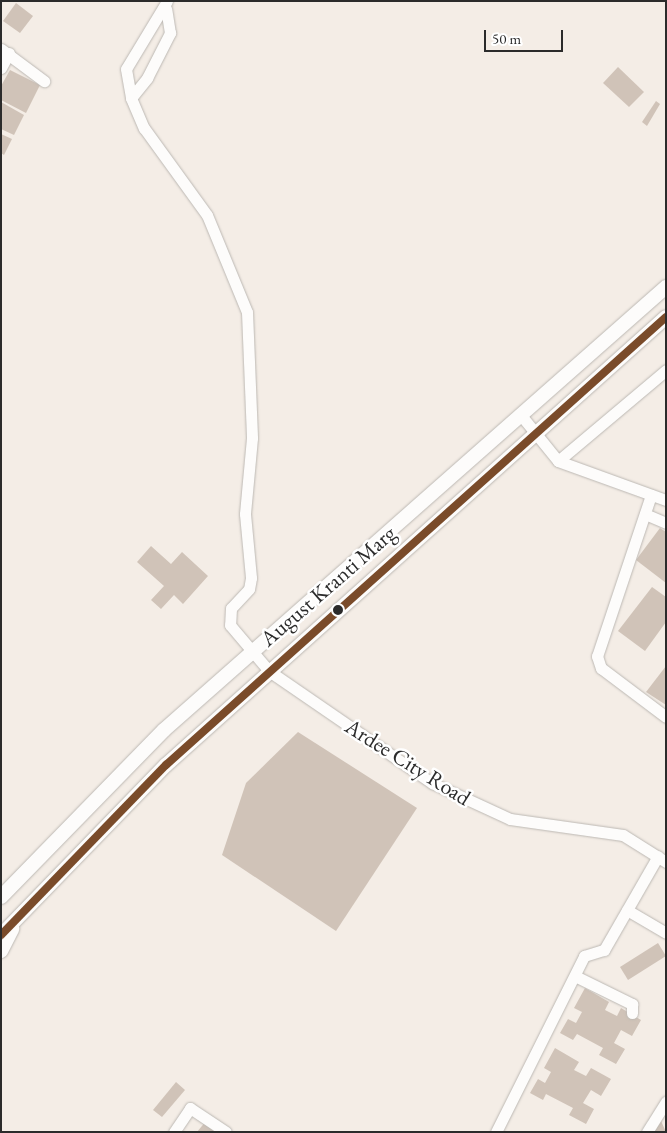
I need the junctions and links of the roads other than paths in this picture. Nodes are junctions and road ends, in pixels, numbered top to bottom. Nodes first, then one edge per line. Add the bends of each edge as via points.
1 (166, 5) edge
2 (5, 51) edge
3 (1, 68) edge
4 (44, 81) dead end
5 (131, 98) junction
6 (666, 287) edge
7 (666, 317) edge
8 (666, 370) edge
9 (520, 414) junction
10 (534, 433) junction
11 (558, 461) junction
12 (651, 495) junction
13 (666, 500) edge
14 (645, 514) junction
15 (666, 523) edge
16 (250, 653) junction
17 (269, 671) junction
18 (666, 716) edge
19 (662, 859) edge
20 (1, 897) edge
21 (627, 910) junction
22 (17, 917) junction
23 (666, 933) edge
24 (1, 935) edge
25 (1, 951) edge
26 (575, 976) junction
27 (632, 1013) dead end
28 (666, 1101) edge
29 (174, 1132) edge
30 (226, 1132) edge
31 (496, 1132) edge
32 (648, 1132) edge

1 - 5 street via 170,33 147,78
1 - 5 street via 126,69
2 - 3 street
2 - 4 street
5 - 16 street, Ardee City Road via 144,128 207,215 247,312 252,438 246,514 251,578 249,589 231,608 228,620
6 - 9 main road, August Kranti Marg
7 - 10 main road, August Kranti Marg
8 - 11 street
9 - 10 street
9 - 16 main road, August Kranti Marg
10 - 11 street
10 - 17 main road, August Kranti Marg
11 - 12 street
12 - 13 street
12 - 14 street
14 - 15 street
14 - 18 street via 597,656 601,668
16 - 17 street, Ardee City Road
16 - 20 main road, August Kranti Marg via 164,730
17 - 19 street, Ardee City Road via 432,783 478,806 510,818 623,835
17 - 22 main road, August Kranti Marg via 166,765
19 - 21 street
21 - 23 street
21 - 26 street via 604,950 584,956
22 - 24 main road, August Kranti Marg
22 - 25 main road
26 - 27 street via 632,1004
26 - 31 street
28 - 32 street
29 - 30 street via 190,1108

